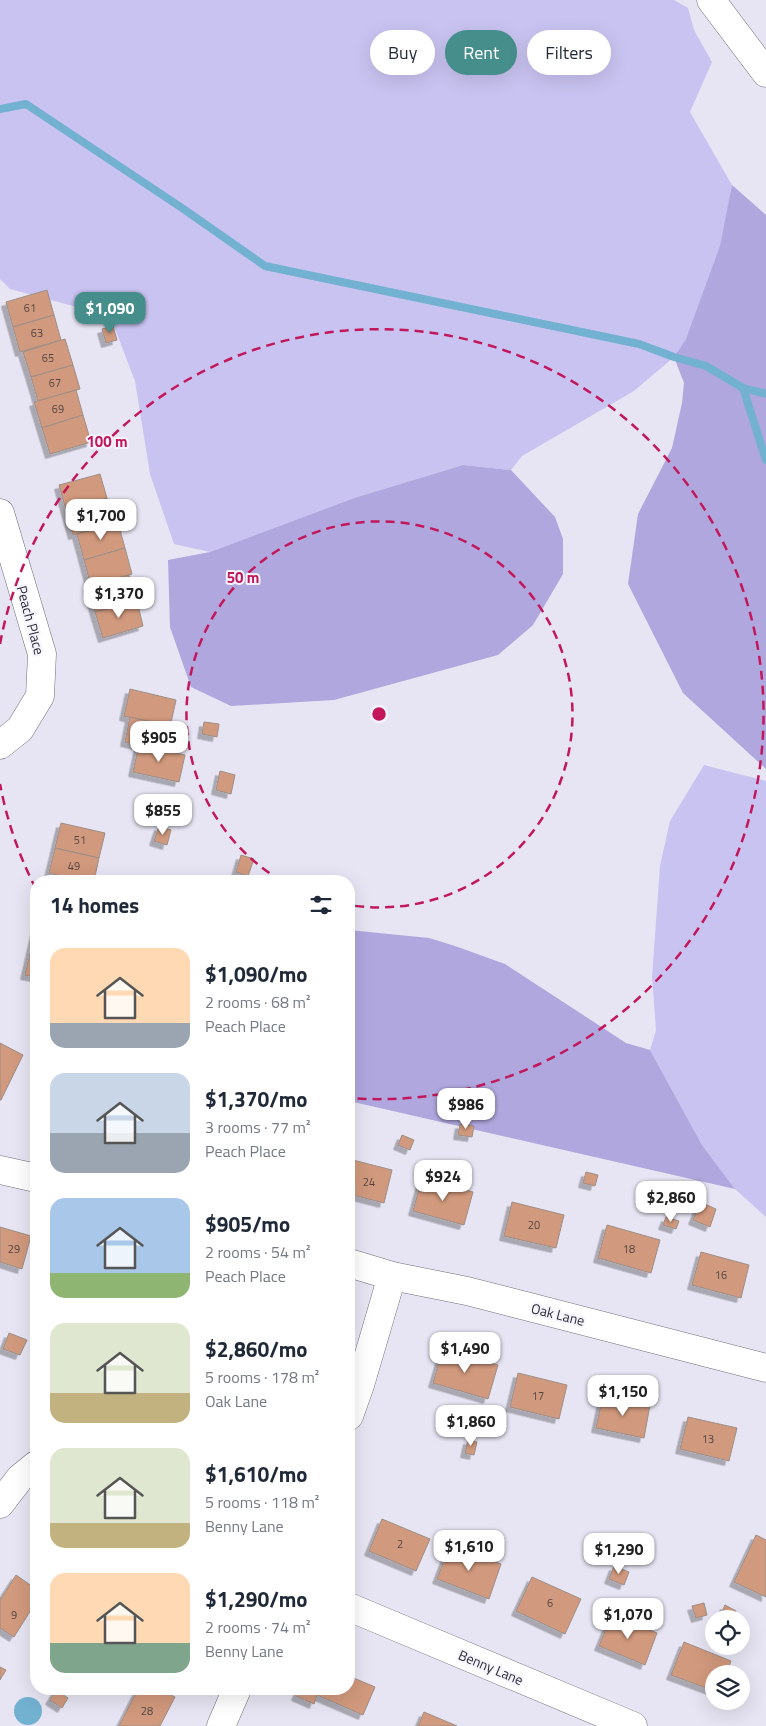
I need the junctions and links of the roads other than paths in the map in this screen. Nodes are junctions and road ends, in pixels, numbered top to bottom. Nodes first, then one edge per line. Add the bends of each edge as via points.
1 (711, 0) edge
2 (766, 73) edge
3 (0, 513) edge
4 (0, 745) edge
5 (0, 1170) edge
6 (30, 1177) edge
7 (355, 1266) edge
8 (392, 1276) junction
9 (766, 1368) edge
10 (355, 1399) edge
11 (30, 1470) edge
12 (0, 1504) edge
13 (355, 1610) edge
14 (234, 1695) edge
15 (221, 1726) edge
16 (633, 1726) edge

1 - 2 street
3 - 4 street, Peach Place via 42,654 40,696 20,728
5 - 6 street
7 - 8 street, Oak Lane
8 - 9 street, Oak Lane via 467,1291
8 - 10 street
11 - 12 street
13 - 16 street, Benny Lane
14 - 15 street

